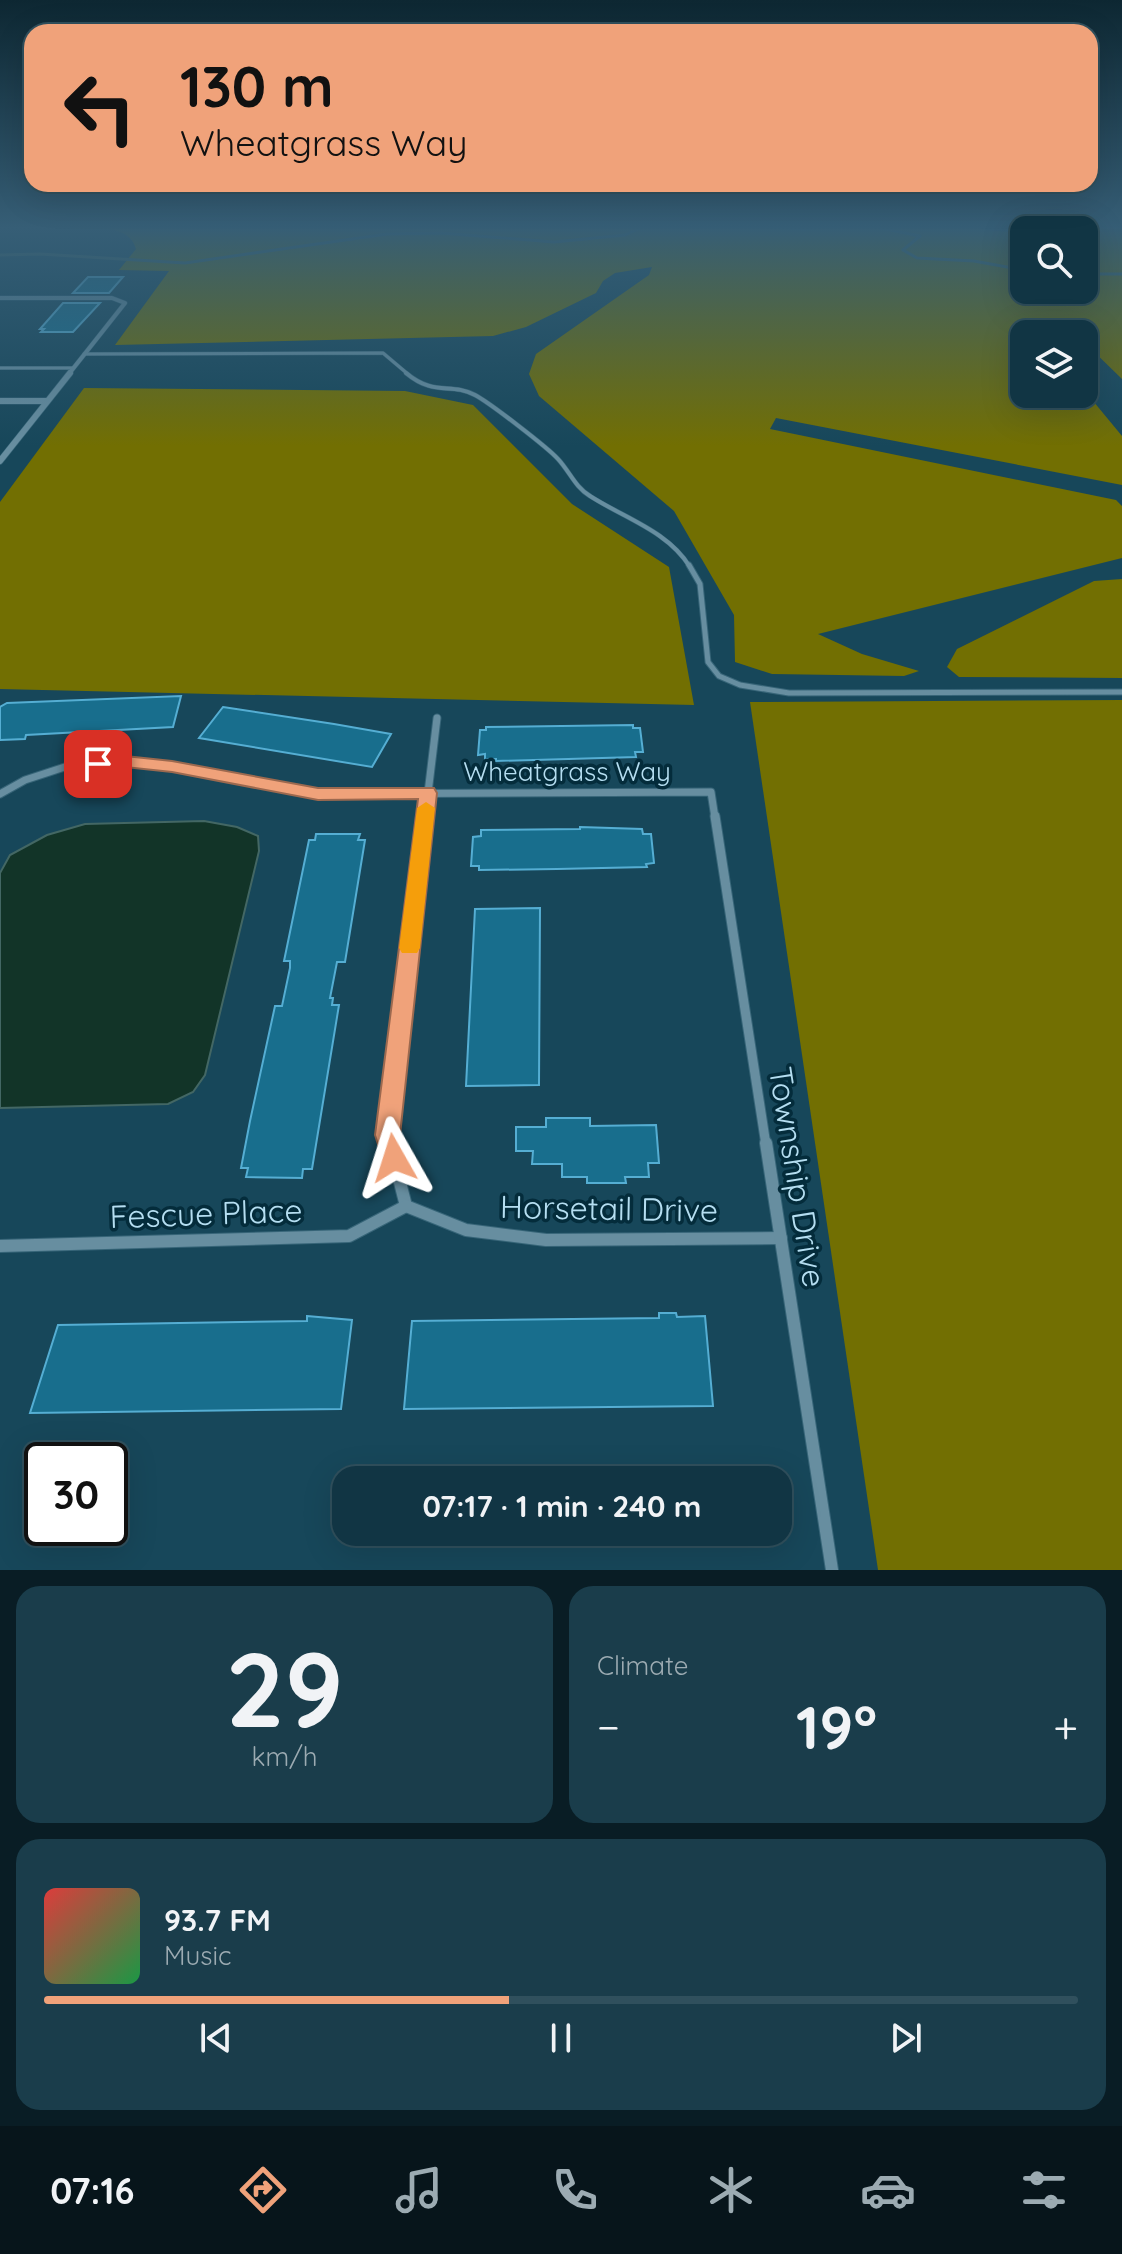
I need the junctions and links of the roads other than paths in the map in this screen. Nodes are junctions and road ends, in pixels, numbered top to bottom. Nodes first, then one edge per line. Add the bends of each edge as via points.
1 (77, 299) edge
2 (84, 354) junction
3 (0, 368) edge
4 (73, 368) junction
5 (0, 401) edge
6 (47, 401) junction
7 (0, 461) edge
8 (1122, 692) edge
9 (437, 718) dead end
10 (711, 792) joint
11 (428, 793) junction
12 (0, 794) edge
13 (406, 1206) junction
14 (781, 1238) junction
15 (0, 1246) edge
16 (832, 1570) edge

1 - 2 street via 124,304
2 - 4 street
2 - 8 lane via 383,353 422,386 473,394 558,459 588,495 644,525 683,556 700,584 708,662 719,676 740,685 832,694
3 - 4 lane
4 - 6 street
5 - 6 street
6 - 7 street
9 - 11 street
10 - 11 street, Wheatgrass Way
10 - 14 street, Township Drive
11 - 12 street, Wheatgrass Way via 318,794 125,762 71,765
11 - 13 street via 388,1135
13 - 14 street, Horsetail Drive via 466,1230 546,1240
13 - 15 street, Fescue Place via 349,1236
14 - 16 street, Township Drive

